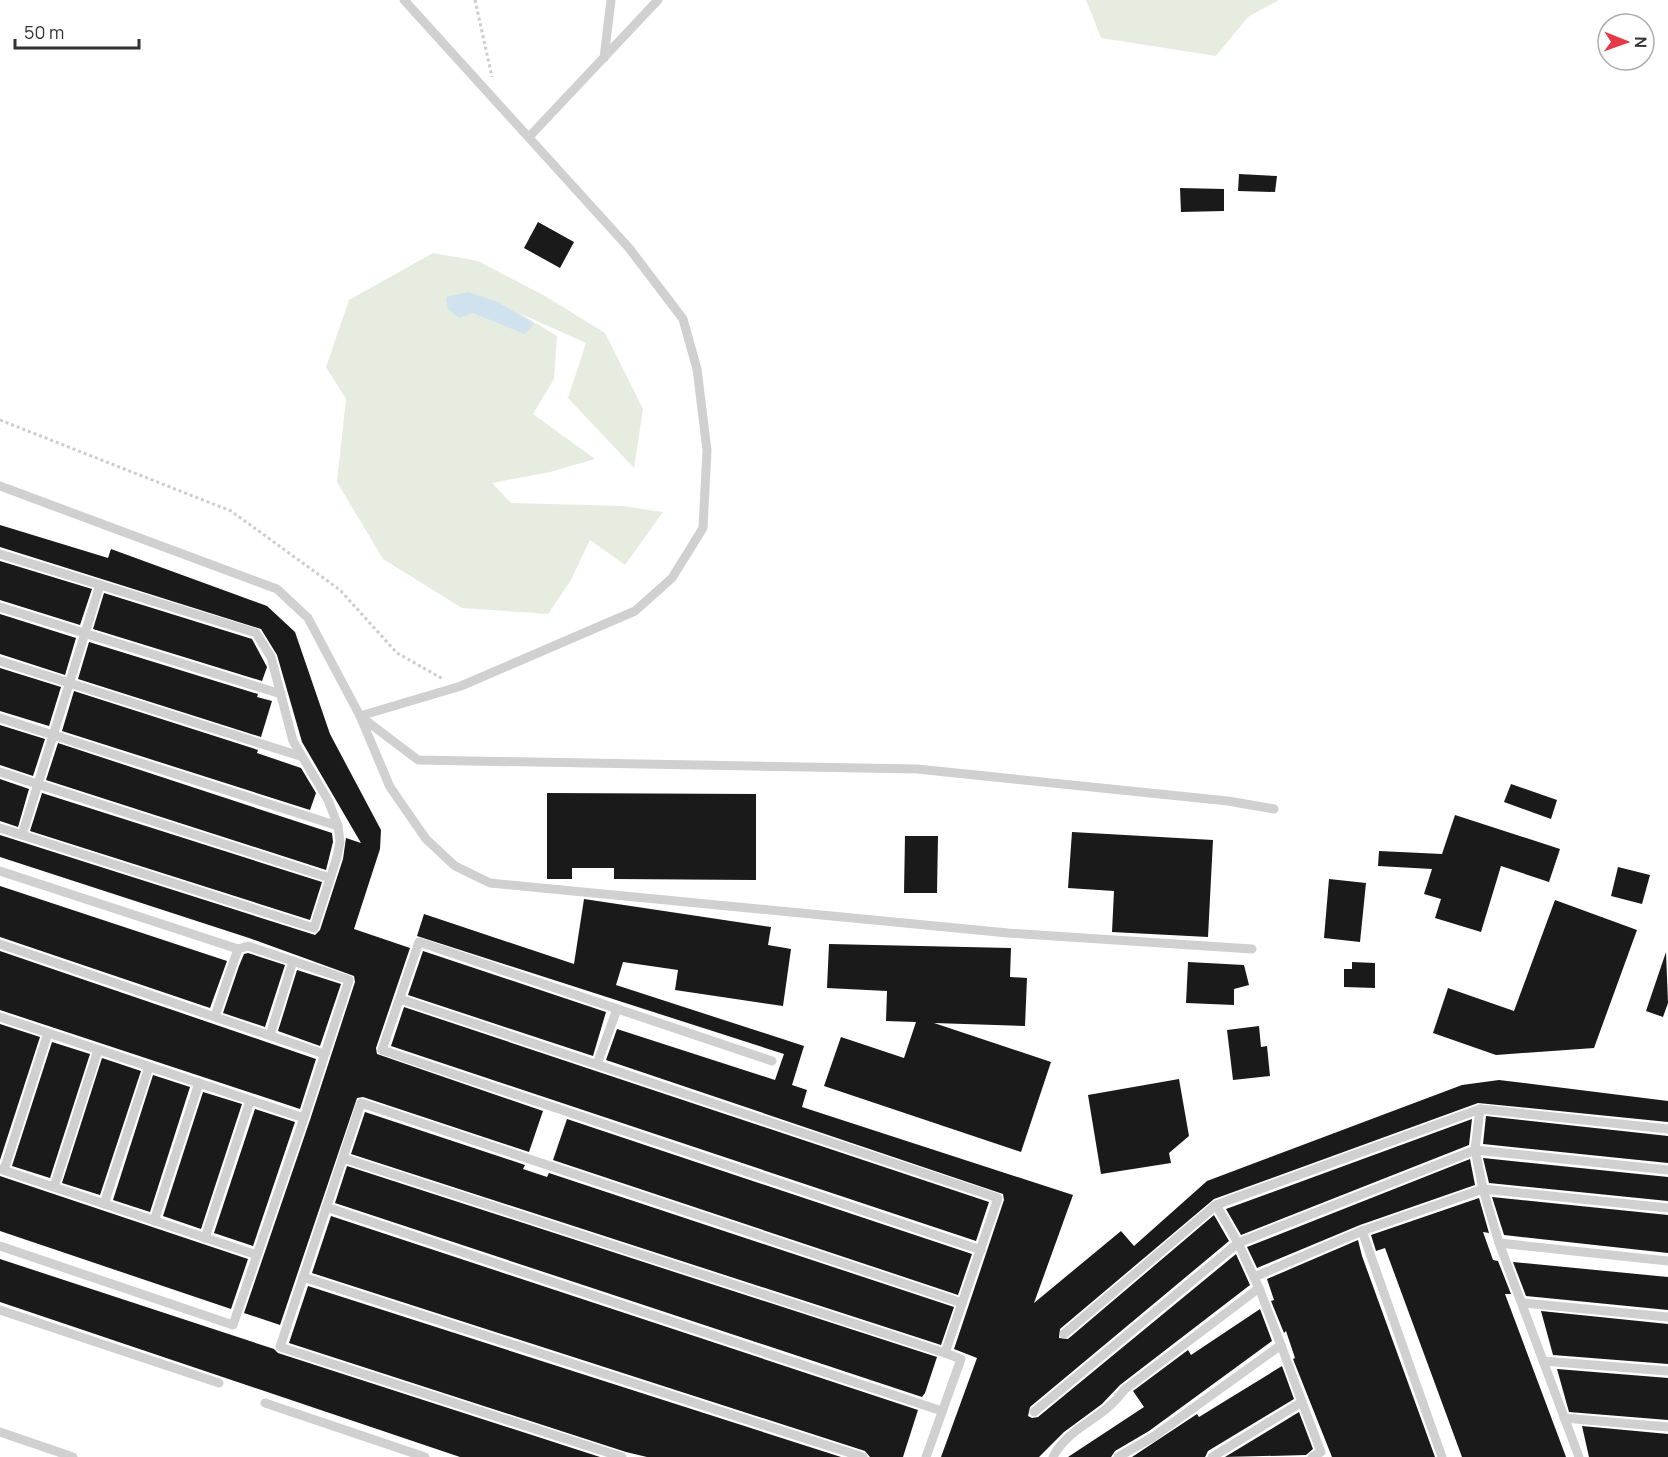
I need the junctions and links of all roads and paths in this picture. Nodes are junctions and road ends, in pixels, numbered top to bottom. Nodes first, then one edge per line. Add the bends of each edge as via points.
1 (404, 0) edge
2 (475, 0) edge
3 (611, 0) edge
4 (658, 0) edge
5 (604, 58) junction
6 (493, 80) dead end
7 (529, 137) junction
8 (0, 420) edge
9 (0, 486) edge
10 (0, 554) edge
11 (100, 585) junction
12 (0, 607) edge
13 (85, 633) junction
14 (0, 661) edge
15 (69, 683) junction
16 (458, 687) junction
17 (281, 694) junction
18 (360, 716) junction
19 (0, 718) edge
20 (53, 735) junction
21 (300, 756) junction
22 (0, 772) edge
23 (38, 784) junction
24 (1274, 809) dead end
25 (338, 826) junction
26 (0, 828) edge
27 (22, 835) junction
28 (0, 871) edge
29 (330, 878) junction
30 (0, 945) edge
31 (238, 949) junction
32 (1252, 949) dead end
33 (293, 961) junction
34 (400, 999) junction
35 (617, 1009) junction
36 (215, 1016) junction
37 (0, 1017) edge
38 (48, 1033) junction
39 (270, 1035) junction
40 (98, 1050) junction
41 (324, 1054) junction
42 (772, 1061) dead end
43 (597, 1064) junction
44 (149, 1067) junction
45 (199, 1083) junction
46 (250, 1101) junction
47 (1480, 1109) junction
48 (304, 1118) junction
49 (1668, 1129) edge
50 (1475, 1150) junction
51 (343, 1158) junction
52 (2, 1170) edge
53 (1668, 1170) edge
54 (54, 1187) junction
55 (1483, 1190) junction
56 (104, 1204) junction
57 (1216, 1205) junction
58 (326, 1207) junction
59 (1668, 1208) edge
60 (154, 1221) junction
61 (1362, 1231) junction
62 (205, 1238) junction
63 (1499, 1242) junction
64 (1238, 1243) junction
65 (0, 1246) edge
66 (981, 1250) junction
67 (257, 1255) junction
68 (1668, 1261) edge
69 (303, 1277) junction
70 (1254, 1277) junction
71 (1259, 1288) junction
72 (962, 1303) junction
73 (1523, 1303) junction
74 (0, 1310) edge
75 (1668, 1317) edge
76 (1064, 1334) dead end
77 (1281, 1345) junction
78 (945, 1353) junction
79 (1543, 1361) junction
80 (1668, 1371) edge
81 (219, 1383) dead end
82 (1302, 1402) junction
83 (265, 1403) dead end
84 (942, 1411) junction
85 (1034, 1412) dead end
86 (1564, 1418) junction
87 (1668, 1427) edge
88 (0, 1432) edge
89 (1322, 1454) edge
90 (73, 1457) edge
91 (425, 1457) edge
92 (622, 1457) edge
93 (863, 1457) edge
94 (926, 1457) edge
95 (1053, 1457) edge
96 (1119, 1457) edge
97 (1212, 1457) edge
98 (1312, 1457) edge
99 (1442, 1457) edge
100 (1579, 1457) edge

1 - 7 lane
2 - 6 path
3 - 5 lane
4 - 5 lane
5 - 7 lane
7 - 16 lane via 629,248 682,319 697,369 707,450 703,528 672,578 635,611
8 - 16 path via 231,511 340,590 397,653
9 - 18 lane via 277,589 308,618
10 - 11 lane
11 - 13 lane
11 - 17 lane via 256,633 271,657
12 - 13 lane
13 - 15 lane
13 - 17 lane
14 - 15 lane
15 - 20 lane
15 - 21 lane
16 - 18 lane
17 - 21 lane
18 - 24 lane via 418,760 917,769
18 - 32 lane via 390,787 426,839 455,866 490,883 1008,933
19 - 20 lane
20 - 23 lane
20 - 25 lane
21 - 25 lane via 328,800
22 - 23 lane
23 - 27 lane
23 - 29 lane
25 - 29 lane via 340,842
26 - 27 lane
27 - 29 lane via 314,928
28 - 31 lane
30 - 36 lane
31 - 33 lane via 248,946
31 - 36 lane
33 - 39 lane
33 - 41 lane via 349,980
34 - 35 lane via 420,942
34 - 43 lane
34 - 66 lane via 382,1050
35 - 42 lane
35 - 43 lane
36 - 39 lane
37 - 38 lane
38 - 40 lane
38 - 52 lane
39 - 41 lane
40 - 44 lane
40 - 54 lane
41 - 48 lane
43 - 66 lane via 998,1198
44 - 45 lane
44 - 56 lane
45 - 46 lane
45 - 60 lane
46 - 48 lane
46 - 62 lane
47 - 49 lane
47 - 50 lane
47 - 57 lane
48 - 67 lane
50 - 53 lane
50 - 55 lane
50 - 64 lane
51 - 58 lane
51 - 72 lane via 361,1103
51 - 78 lane
52 - 54 lane
54 - 56 lane
55 - 59 lane
55 - 61 lane
55 - 63 lane
56 - 60 lane
57 - 64 lane
57 - 76 lane
58 - 69 lane
58 - 84 lane
60 - 62 lane
61 - 70 lane
61 - 99 lane
62 - 67 lane
63 - 68 lane
63 - 73 lane
64 - 70 lane
64 - 85 lane
65 - 67 lane via 233,1325
66 - 72 lane
69 - 92 lane via 280,1347
69 - 93 lane
70 - 71 lane
71 - 77 lane
71 - 95 lane via 1124,1390 1113,1406 1061,1442
72 - 78 lane
73 - 75 lane
73 - 79 lane
74 - 81 lane
77 - 82 lane
77 - 96 lane
78 - 84 lane via 961,1359
79 - 80 lane
79 - 86 lane
82 - 89 lane
82 - 97 lane
83 - 91 lane
84 - 94 lane
86 - 87 lane
86 - 100 lane
88 - 90 lane
89 - 98 lane

